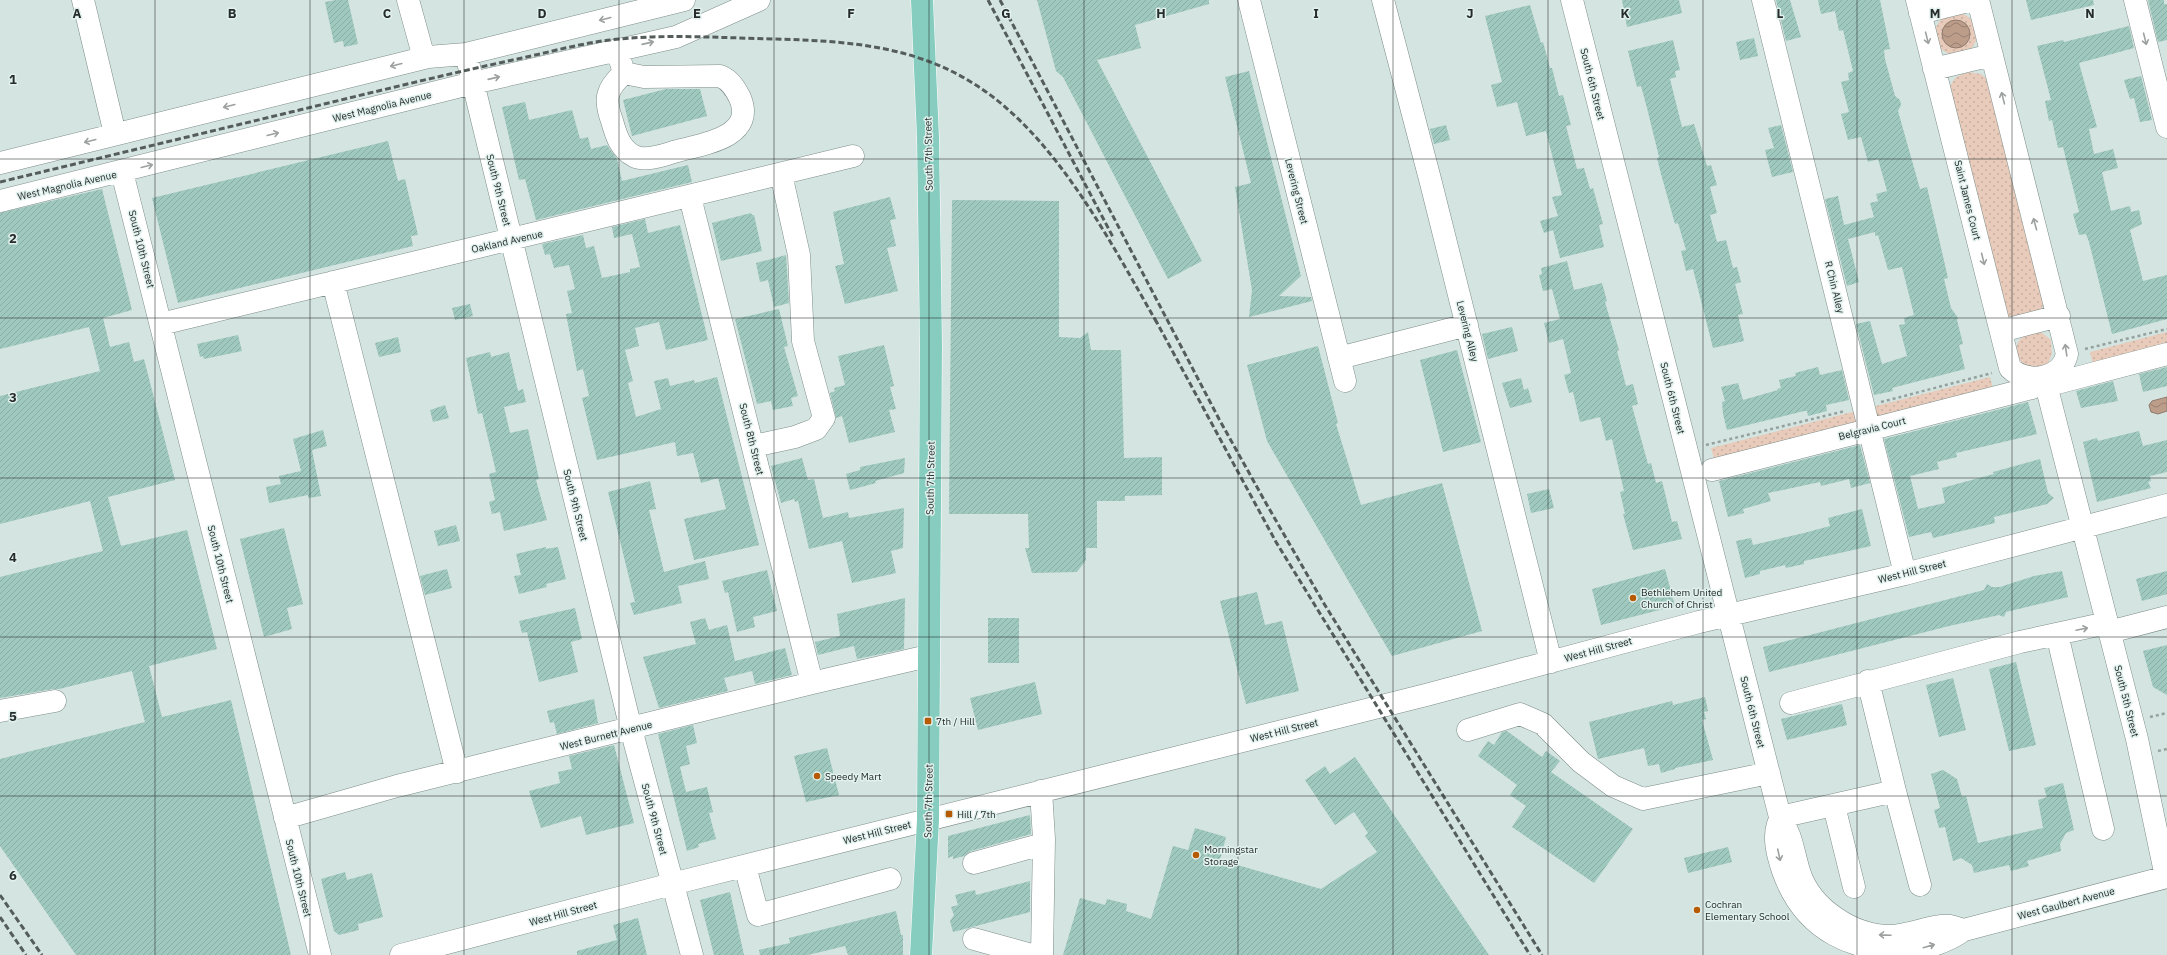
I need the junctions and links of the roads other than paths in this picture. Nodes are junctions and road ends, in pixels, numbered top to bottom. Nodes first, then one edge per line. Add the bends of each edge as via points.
1 (83, 0) edge
2 (408, 0) edge
3 (684, 0) edge
4 (759, 0) edge
5 (922, 0) edge
6 (1249, 0) edge
7 (1383, 0) edge
8 (1572, 0) edge
9 (1763, 0) edge
10 (1972, 0) edge
11 (1978, 0) edge
12 (2136, 0) edge
13 (1919, 6) edge
14 (617, 50) junction
15 (466, 54) junction
16 (1992, 55) junction
17 (424, 58) junction
18 (1934, 69) junction
19 (624, 73) junction
20 (473, 83) junction
21 (2167, 126) edge
22 (116, 134) junction
23 (853, 156) dead end
24 (0, 163) edge
25 (122, 172) junction
26 (781, 174) junction
27 (690, 196) junction
28 (0, 201) edge
29 (511, 240) junction
30 (333, 282) junction
31 (2059, 316) junction
32 (161, 324) junction
33 (1467, 325) junction
34 (2001, 331) junction
35 (2167, 354) edge
36 (1339, 358) junction
37 (1345, 381) dead end
38 (2045, 382) junction
39 (1870, 428) junction
40 (754, 446) junction
41 (1712, 470) dead end
42 (2167, 506) edge
43 (2082, 527) junction
44 (1905, 574) junction
45 (1729, 616) junction
46 (2167, 618) edge
47 (2108, 628) junction
48 (2057, 634) junction
49 (928, 656) junction
50 (1551, 662) junction
51 (1868, 681) junction
52 (812, 683) junction
53 (55, 701) dead end
54 (1791, 703) dead end
55 (0, 711) edge
56 (631, 729) junction
57 (1468, 730) dead end
58 (457, 772) junction
59 (1769, 773) junction
60 (1041, 791) junction
61 (1895, 791) junction
62 (1834, 806) junction
63 (1777, 807) junction
64 (284, 818) junction
65 (928, 820) junction
66 (2103, 829) dead end
67 (1043, 844) junction
68 (974, 863) dead end
69 (745, 866) junction
70 (2167, 877) edge
71 (890, 879) dead end
72 (672, 884) junction
73 (1920, 885) dead end
74 (1854, 887) dead end
75 (974, 939) dead end
76 (449, 950) edge
77 (320, 955) edge
78 (402, 955) edge
79 (692, 955) edge
80 (921, 955) edge
81 (1032, 955) edge
82 (1042, 955) edge

1 - 22 street
2 - 17 street
3 -> 15 street
14 -> 4 street, West Magnolia Avenue via 676,37
5 - 49 main road, South 7th Street via 928,136 931,345
6 - 36 street, Levering Street
7 - 33 street, Levering Alley
8 - 45 street, South 6th Street
9 - 39 street, R Chin Alley
10 - 13 street, Saint James Court
11 - 16 street
12 -> 21 street
13 -> 18 street, Saint James Court
14 - 19 street
20 -> 14 street, West Magnolia Avenue
15 - 17 street
15 - 20 street, South 9th Street
16 - 18 street
31 -> 16 street
17 -> 22 street
18 -> 34 street, Saint James Court
19 - 19 street via 612,84 607,93 609,114 618,140 626,152 636,157 650,158 722,139 740,122 740,100 730,83 720,76 644,77
25 -> 20 street, West Magnolia Avenue
20 - 29 street, South 9th Street
22 -> 24 street
23 - 26 street, Oakland Avenue
25 - 28 street, West Magnolia Avenue
25 - 32 street, South 10th Street
26 - 27 street, Oakland Avenue
26 - 40 street via 798,255 804,341 824,418 816,429 795,437
27 - 29 street, Oakland Avenue
27 - 40 street, South 8th Street
29 - 30 street, Oakland Avenue
29 - 56 street, South 9th Street
30 - 32 street, Oakland Avenue
30 - 58 street
31 - 34 street
38 -> 31 street, Saint James Court via 2063,366 2067,354
32 - 64 street, South 10th Street
33 - 36 street
33 - 50 street, Levering Alley
34 - 38 street, Saint James Court via 2010,368 2020,376
35 - 38 street, Belgravia Court
36 - 37 street, Levering Street
38 - 39 street, Belgravia Court
38 - 43 street
39 - 41 street, Belgravia Court
39 - 44 street, R Chin Alley
40 - 52 street, South 8th Street
42 - 43 street, West Hill Street
43 - 44 street, West Hill Street
43 - 47 street, South 5th Street
44 - 45 street, West Hill Street
45 - 50 street, West Hill Street
45 - 59 street, South 6th Street
46 - 47 street
48 -> 47 street
47 - 70 street, South 5th Street
48 - 51 street
48 - 66 street
49 - 52 street, West Burnett Avenue
49 - 65 main road, South 7th Street
50 - 60 street, West Hill Street
51 - 54 street
51 - 61 street
52 - 56 street, West Burnett Avenue
53 - 55 street
56 - 58 street, West Burnett Avenue
56 - 72 street, South 9th Street
57 - 59 street via 1520,714 1543,724 1581,762 1613,786 1643,799
58 - 64 street, West Burnett Avenue
59 - 63 street, South 6th Street
60 - 65 street, West Hill Street
60 - 67 street
61 - 62 street
61 - 73 street
62 - 63 street
62 - 74 street
63 - 70 street, West Gaulbert Avenue via 1775,834 1788,886 1802,909 1830,935 1856,947 1893,952 1924,948 1953,939 1964,930
64 - 77 street, South 10th Street
65 - 69 street, West Hill Street
65 - 80 main road, South 7th Street
67 - 68 street
67 - 82 street
69 - 71 street via 758,915
69 - 72 street, West Hill Street
72 - 76 street, West Hill Street
72 - 79 street, South 9th Street
75 - 81 street
76 - 78 street, West Hill Street

